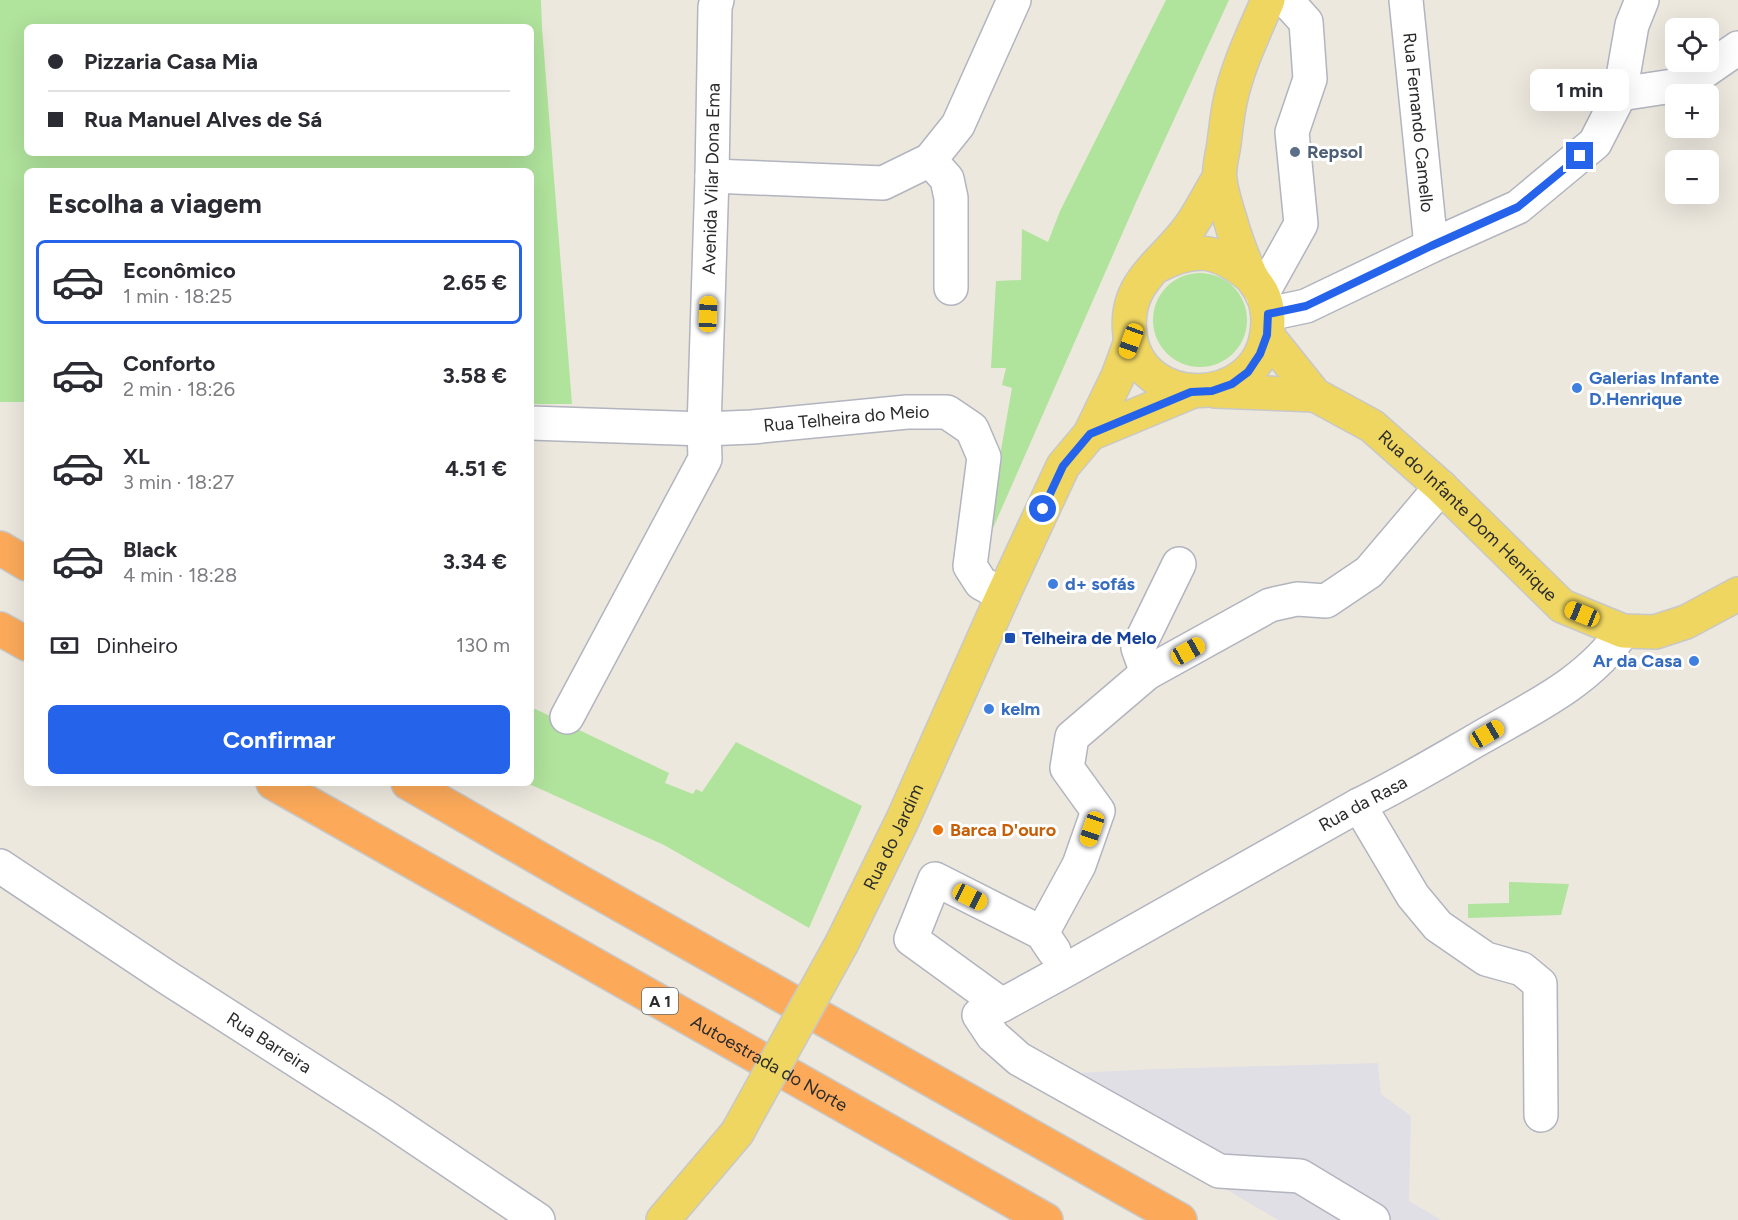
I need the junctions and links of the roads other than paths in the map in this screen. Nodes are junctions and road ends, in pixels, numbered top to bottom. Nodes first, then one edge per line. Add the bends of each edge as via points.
1 (717, 0) edge
2 (1014, 0) edge
3 (1268, 0) edge
4 (1286, 0) edge
5 (1406, 0) edge
6 (1642, 0) edge
7 (1738, 48) edge
8 (1620, 94) junction
9 (930, 160) junction
10 (712, 176) junction
11 (1219, 177) junction
12 (1431, 246) junction
13 (1156, 267) junction
14 (951, 288) dead end
15 (1262, 305) junction
16 (1131, 341) junction
17 (1202, 391) junction
18 (1315, 395) junction
19 (534, 423) edge
20 (704, 429) junction
21 (1090, 434) junction
22 (1441, 487) junction
23 (0, 549) edge
24 (24, 562) edge
25 (1179, 564) dead end
26 (1738, 594) edge
27 (1003, 595) junction
28 (0, 629) edge
29 (1623, 631) junction
30 (24, 642) edge
31 (1147, 673) junction
32 (567, 717) dead end
33 (278, 786) edge
34 (413, 786) edge
35 (1359, 806) junction
36 (0, 866) edge
37 (1042, 933) junction
38 (1066, 970) junction
39 (991, 1010) junction
40 (1541, 1115) dead end
41 (538, 1220) edge
42 (663, 1220) edge
43 (1046, 1220) edge
44 (1180, 1220) edge
45 (1372, 1220) edge

1 - 10 street, Avenida Vilar Dona Ema
2 - 9 street via 958,125
3 - 11 main road via 1230,101
4 - 15 street via 1306,22 1310,79 1292,132 1301,224
5 - 12 street, Rua Fernando Camello
6 - 8 street via 1632,25
7 - 8 street via 1686,84
8 - 12 street via 1595,143 1518,207
9 - 10 street via 883,183
9 - 14 street via 947,179 951,198
10 - 20 street, Avenida Vilar Dona Ema
11 - 13 main road via 1189,228
11 - 15 main road via 1229,218
12 - 15 street via 1306,306
13 - 15 main road via 1174,257 1216,255 1235,263
13 - 16 main road via 1141,282 1132,300 1128,321
15 - 17 main road via 1260,354 1248,372 1232,384
15 - 18 main road, Rua do Infante Dom Henrique
16 - 17 main road via 1139,360 1153,376 1171,387
16 - 21 main road, Rua do Jardim
17 - 18 main road, Rua do Infante Dom Henrique
17 - 21 main road, Rua do Jardim
18 - 22 main road, Rua do Infante Dom Henrique via 1372,426
19 - 20 street, Rua Telheira do Meio
20 - 27 street, Rua Telheira do Meio via 947,412 972,429 984,458 970,566 981,583
20 - 32 street, Avenida Vilar Dona Ema via 705,459
21 - 27 main road, Rua do Jardim via 1063,466
22 - 29 main road, Rua do Infante Dom Henrique via 1562,606
22 - 31 street via 1370,572 1326,601 1297,599 1270,605
23 - 24 highway
25 - 31 street via 1138,648
26 - 29 main road via 1686,622 1655,632
27 - 42 main road, Rua do Jardim, bridge via 903,819 842,943 737,1133
28 - 30 highway
29 - 35 street, Rua da Rasa via 1611,649 1565,689
31 - 37 street via 1072,737 1067,768 1098,811 1079,865
33 - 43 highway, Autoestrada do Norte / A 1
34 - 44 highway
35 - 38 street, Rua da Rasa
35 - 40 street via 1413,896 1438,926 1486,959 1522,969 1540,984
36 - 41 street, Rua Barreira
37 - 38 street
37 - 39 street via 935,879 911,939
38 - 39 street, Rua da Rasa
39 - 45 street via 993,1036 1019,1059 1219,1171 1300,1176

